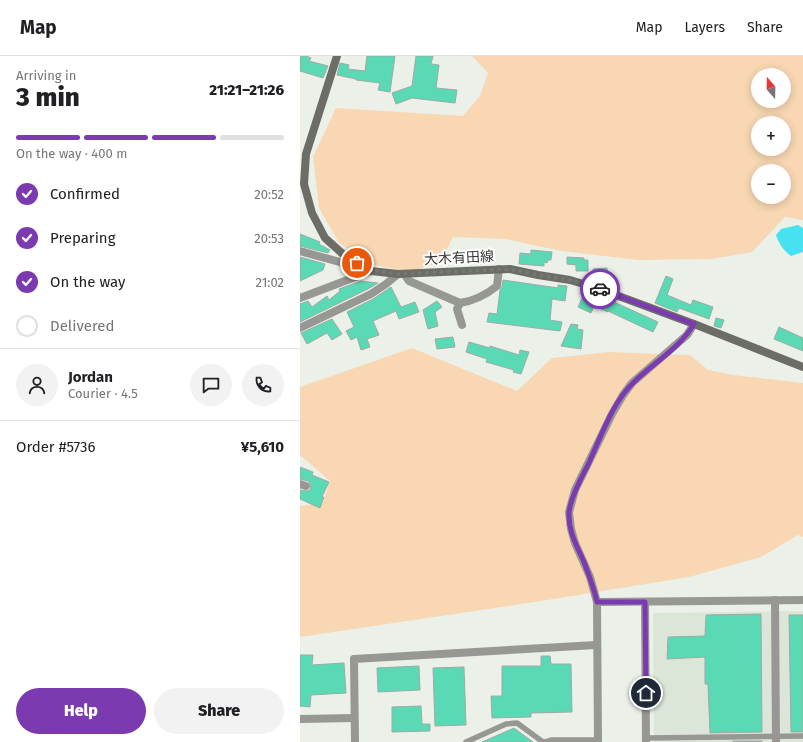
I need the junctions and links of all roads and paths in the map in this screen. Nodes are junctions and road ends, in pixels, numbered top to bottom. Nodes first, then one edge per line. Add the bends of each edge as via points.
1 (337, 56) edge
2 (300, 251) edge
3 (499, 269) junction
4 (371, 270) junction
5 (401, 274) junction
6 (300, 298) edge
7 (460, 303) junction
8 (694, 324) junction
9 (462, 325) dead end
10 (300, 328) edge
11 (803, 367) edge
12 (776, 600) junction
13 (803, 600) edge
14 (597, 602) junction
15 (645, 602) junction
16 (596, 645) junction
17 (354, 718) junction
18 (300, 719) edge
19 (803, 736) edge
20 (646, 740) edge
21 (776, 740) edge
22 (598, 741) edge
23 (355, 742) edge
24 (466, 742) edge
25 (544, 742) edge

1 - 4 main road, 大木有田線 via 306,154 304,184 312,213 325,238 344,255
2 - 4 street
3 - 5 main road, 大木有田線
3 - 7 street via 497,286 490,292
3 - 8 main road, 大木有田線 via 570,280
4 - 5 main road, 大木有田線
4 - 6 street
5 - 7 street via 409,281
5 - 10 street via 371,294
7 - 9 street via 457,309
8 - 11 main road, 大木有田線
8 - 14 street via 687,335 623,395 576,490 569,512 571,529
12 - 13 street
12 - 15 street
12 - 21 street
14 - 15 street
14 - 16 street
15 - 20 street
16 - 17 street via 354,659
16 - 22 street
17 - 18 street
17 - 23 street
19 - 21 lane
20 - 21 lane
22 - 25 lane
24 - 25 lane via 506,724 517,723

